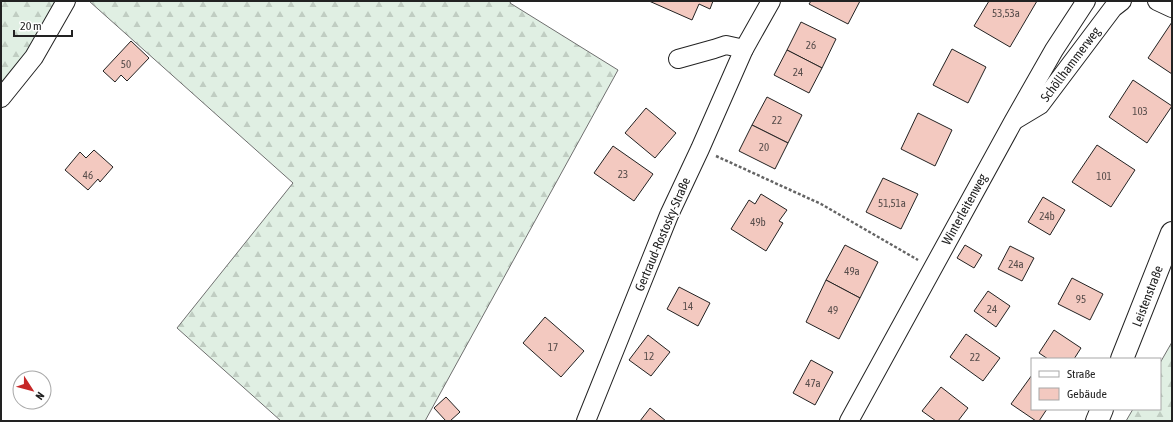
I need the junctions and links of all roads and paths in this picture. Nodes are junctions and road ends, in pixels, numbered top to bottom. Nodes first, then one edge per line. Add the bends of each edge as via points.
1 (66, 1) edge
2 (771, 1) edge
3 (1086, 1) edge
4 (1122, 1) edge
5 (1157, 1) edge
6 (1172, 8) edge
7 (744, 50) junction
8 (678, 59) dead end
9 (1, 98) edge
10 (1013, 122) junction
11 (700, 149) junction
12 (1172, 233) edge
13 (932, 268) junction
14 (1122, 358) edge
15 (1102, 410) edge
16 (586, 421) edge
17 (849, 421) edge
18 (1097, 421) edge

1 - 9 street via 34,57
2 - 7 street, Gertraud-Rostosky-Straße
3 - 10 street, Winterleitenweg via 1054,50
4 - 10 street, Schöllhammerweg via 1113,8 1040,105
5 - 6 street
7 - 8 street via 726,45
7 - 11 street, Gertraud-Rostosky-Straße
10 - 13 street, Winterleitenweg
11 - 13 path via 821,204
11 - 16 street, Gertraud-Rostosky-Straße via 669,214
12 - 14 main road, Leistenstraße
13 - 17 street, Winterleitenweg
15 - 18 main road

